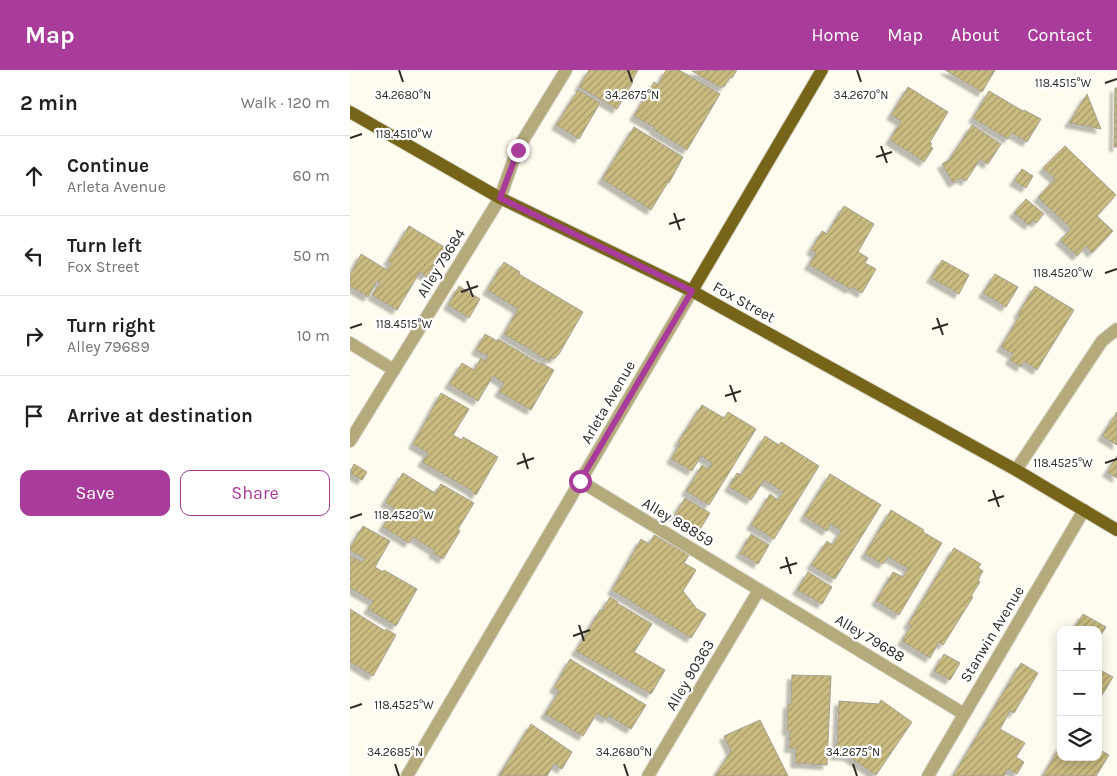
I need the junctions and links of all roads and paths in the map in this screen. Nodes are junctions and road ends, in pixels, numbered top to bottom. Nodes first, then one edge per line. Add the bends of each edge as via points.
1 (566, 70) edge
2 (822, 70) edge
3 (350, 112) edge
4 (500, 198) junction
5 (692, 291) junction
6 (1117, 329) edge
7 (350, 343) edge
8 (394, 370) junction
9 (350, 441) edge
10 (1016, 470) junction
11 (580, 481) junction
12 (1084, 510) junction
13 (1117, 530) edge
14 (759, 590) junction
15 (964, 714) junction
16 (407, 776) edge
17 (648, 776) edge
18 (928, 776) edge

1 - 4 street, Alley 79684 via 518,150
2 - 5 main road, Arleta Avenue
3 - 4 main road, Fox Street
4 - 5 main road, Fox Street
4 - 8 street, Alley 79684
5 - 10 main road, Fox Street
5 - 11 street, Arleta Avenue
6 - 10 street via 1102,341
7 - 8 street
8 - 9 street, Alley 79684
10 - 12 main road, Fox Street
11 - 14 street, Alley 88859
11 - 16 street, Arleta Avenue
12 - 13 main road, Fox Street
12 - 15 street, Stanwin Avenue
14 - 15 street, Alley 79688
14 - 17 street, Alley 90363
15 - 18 street, Stanwin Avenue

